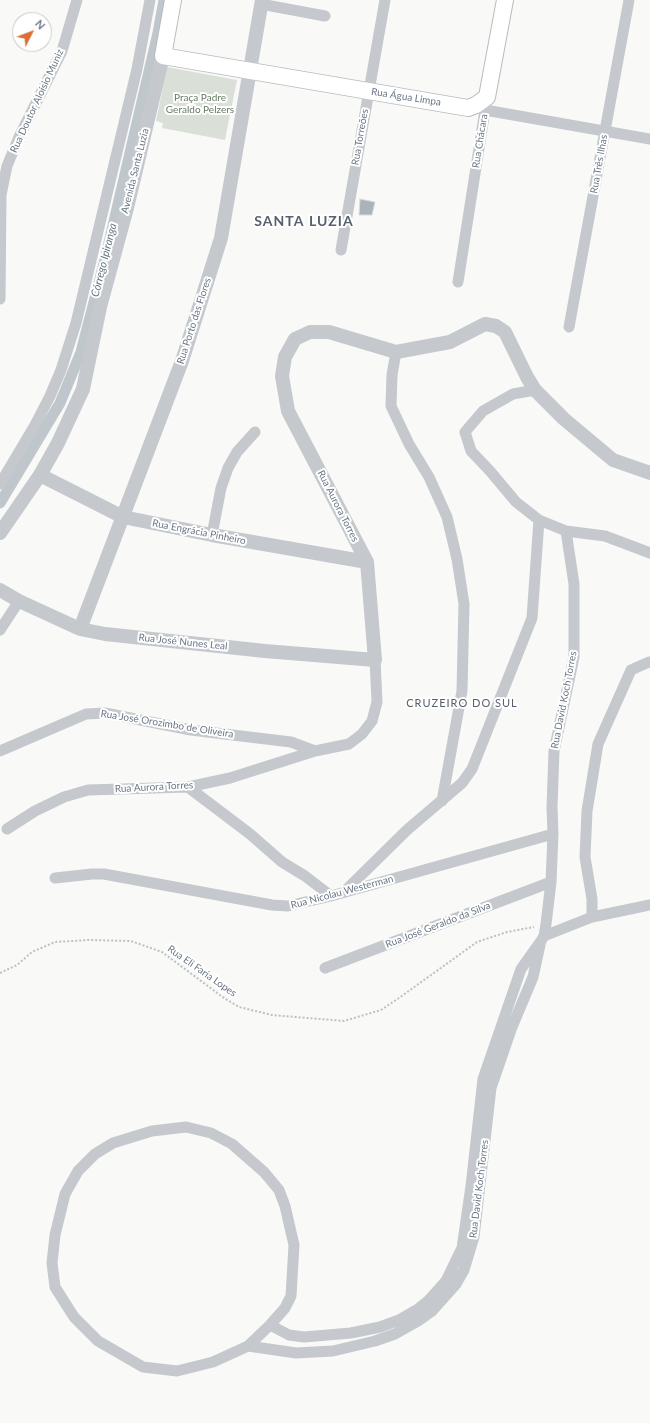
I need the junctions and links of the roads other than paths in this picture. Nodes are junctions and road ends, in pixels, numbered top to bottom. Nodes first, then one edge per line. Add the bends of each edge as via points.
1 (77, 0) edge
2 (150, 0) edge
3 (174, 0) edge
4 (385, 0) edge
5 (505, 0) edge
6 (629, 0) edge
7 (261, 2) edge
8 (325, 16) dead end
9 (163, 56) junction
10 (249, 71) junction
11 (368, 91) junction
12 (486, 104) junction
13 (605, 131) junction
14 (650, 139) edge
15 (341, 250) dead end
16 (458, 282) dead end
17 (0, 299) edge
18 (569, 328) dead end
19 (396, 352) junction
20 (535, 390) junction
21 (255, 432) dead end
22 (650, 473) edge
23 (40, 475) junction
24 (0, 484) edge
25 (123, 516) junction
26 (539, 520) junction
27 (566, 531) junction
28 (0, 533) edge
29 (212, 535) junction
30 (650, 553) edge
31 (367, 562) junction
32 (0, 590) edge
33 (19, 601) junction
34 (80, 628) junction
35 (0, 630) edge
36 (374, 660) junction
37 (650, 662) edge
38 (0, 751) edge
39 (315, 751) junction
40 (188, 787) junction
41 (442, 801) junction
42 (7, 829) dead end
43 (554, 834) junction
44 (55, 878) dead end
45 (551, 882) junction
46 (345, 892) junction
47 (331, 896) junction
48 (650, 905) edge
49 (592, 917) junction
50 (543, 939) junction
51 (325, 968) dead end
52 (270, 1325) junction
53 (248, 1346) junction

1 - 17 street, Rua Doutor Aloísio Muniz via 62,51 7,166 1,195
2 - 24 street via 137,69 76,323 50,396
3 - 9 main road, Avenida Santa Luzia
4 - 11 street, Rua Torreões
5 - 12 main road, Rua Chácara
6 - 13 street, Rua Três Ilhas
7 - 8 street
7 - 10 street, Rua Porto das Flores
9 - 10 main road, Rua Água Limpa
9 - 23 street, Avenida Santa Luzia via 127,208 100,307 83,389
10 - 11 main road, Rua Água Limpa
10 - 25 street, Rua Porto das Flores via 221,238 182,361
11 - 12 main road, Rua Água Limpa via 468,108
11 - 15 street, Rua Torreões
12 - 13 street
12 - 16 street, Rua Chácara
13 - 14 street
13 - 18 street, Rua Três Ilhas
19 - 20 street, Rua Aurora Torres via 450,342 485,324 496,326 505,332
19 - 31 street, Rua Aurora Torres via 329,332 310,332 295,339 285,357 282,376 288,411
19 - 41 street via 391,406 447,516 464,604 462,690
20 - 22 street, Rua Aurora Torres via 612,460
20 - 26 street via 513,394 482,410 465,432 471,451 516,502
21 - 29 street via 237,452 228,468 221,488
23 - 25 street, Rua Engrácia Pinheiro
23 - 28 street, Avenida Santa Luzia
25 - 29 street, Rua Engrácia Pinheiro
25 - 34 street, Rua Porto das Flores
26 - 27 street
26 - 41 street via 532,618 472,769 462,783
27 - 30 street via 604,536
27 - 43 street, Rua David Koch Torres via 574,584 574,657 554,751
29 - 31 street, Rua Engrácia Pinheiro
31 - 36 street, Rua Aurora Torres
32 - 33 street, Rua José Nunes Leal
33 - 34 street, Rua José Nunes Leal
33 - 35 street
34 - 36 street, Rua José Nunes Leal via 105,634
36 - 39 street, Rua Aurora Torres via 377,702 372,721 362,734 349,744
37 - 49 street via 631,670 598,744 586,826 585,857 592,899
38 - 39 street, Rua José Orozimbo de Oliveira via 86,714 105,712 191,730 291,742
39 - 40 street, Rua Aurora Torres via 230,778
40 - 42 street, Rua Aurora Torres via 88,790 64,797
40 - 47 street via 282,862
41 - 46 street via 406,830
43 - 45 street, Rua David Koch Torres
43 - 46 street, Rua Nicolau Westerman
44 - 47 street, Rua Nicolau Westerman via 104,874 272,906 288,906
45 - 50 street, Rua David Koch Torres
45 - 51 street, Rua José Geraldo da Silva
46 - 47 street, Rua Nicolau Westerman
48 - 49 street
49 - 50 street
50 - 52 street, Rua David Koch Torres via 521,970 483,1079 464,1240 446,1281 430,1300 418,1309 400,1320 380,1327 351,1333 304,1337 289,1335
50 - 53 street, Rua David Koch Torres via 533,978 512,1027 491,1088 474,1237 464,1270 456,1284 432,1311 418,1321 395,1334 375,1341 333,1351 296,1353
52 - 53 street
52 - 53 street via 285,1308 291,1296 294,1246 279,1190 264,1172 232,1144 211,1133 186,1127 152,1131 113,1143 95,1154 78,1171 65,1194 54,1242 52,1263 55,1287 74,1318 98,1341 143,1367 177,1371 213,1362

